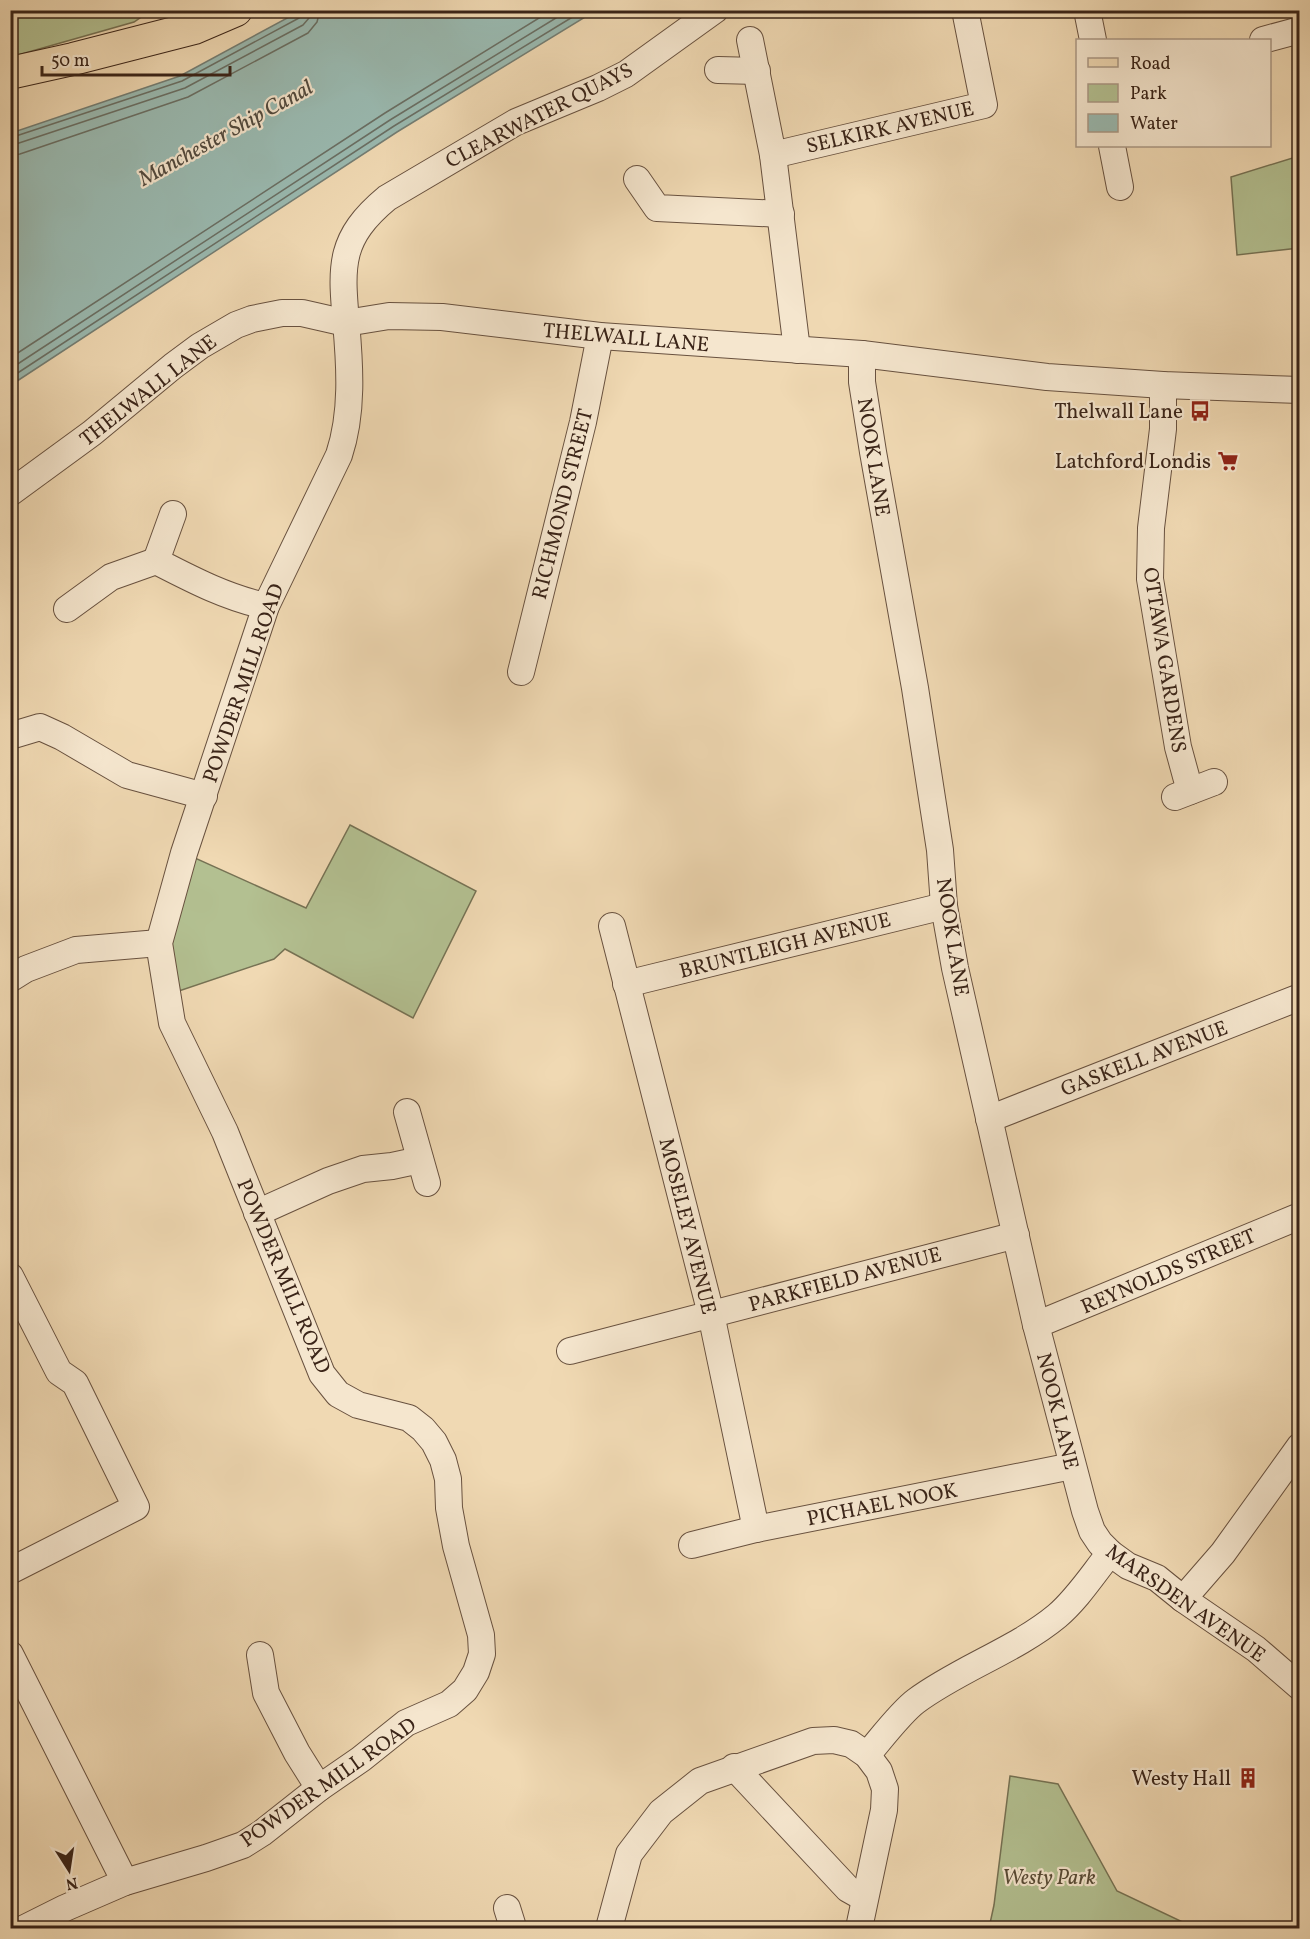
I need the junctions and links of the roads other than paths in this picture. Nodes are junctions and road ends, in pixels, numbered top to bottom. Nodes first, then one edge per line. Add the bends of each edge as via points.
1 (236, 10) edge
2 (715, 10) edge
3 (965, 10) edge
4 (1087, 10) edge
5 (1299, 30) edge
6 (750, 39) dead end
7 (1093, 39) edge
8 (1267, 39) edge
9 (718, 70) dead end
10 (757, 71) junction
11 (10, 73) edge
12 (1112, 147) edge
13 (773, 155) junction
14 (637, 179) dead end
15 (1120, 187) dead end
16 (781, 214) junction
17 (346, 322) junction
18 (600, 336) junction
19 (797, 350) junction
20 (862, 354) junction
21 (1162, 385) junction
22 (1299, 390) edge
23 (10, 493) edge
24 (173, 514) dead end
25 (156, 561) junction
26 (266, 606) junction
27 (68, 609) dead end
28 (521, 672) dead end
29 (10, 736) edge
30 (1214, 782) dead end
31 (204, 796) junction
32 (944, 906) junction
33 (612, 926) dead end
34 (159, 943) junction
35 (10, 979) edge
36 (626, 984) junction
37 (1299, 997) edge
38 (407, 1112) dead end
39 (989, 1119) junction
40 (257, 1213) junction
41 (1299, 1216) edge
42 (1016, 1235) junction
43 (10, 1276) edge
44 (711, 1314) junction
45 (1036, 1325) junction
46 (570, 1351) dead end
47 (1299, 1446) edge
48 (1072, 1466) junction
49 (1085, 1511) joint
50 (756, 1529) junction
51 (692, 1545) dead end
52 (1110, 1553) junction
53 (10, 1571) edge
54 (1183, 1599) junction
55 (10, 1654) edge
56 (260, 1654) dead end
57 (1299, 1687) edge
58 (867, 1755) junction
59 (734, 1767) junction
60 (319, 1788) junction
61 (125, 1882) junction
62 (864, 1898) junction
63 (25, 1929) edge
64 (609, 1929) edge
65 (859, 1929) edge

1 - 11 main road via 194,28
2 - 17 street, CLEARWATER QUAYS via 626,74 516,122 379,204 360,225 343,266
3 - 13 street, SELKIRK AVENUE via 984,105
4 - 7 street
5 - 8 street
6 - 10 street
9 - 10 street
10 - 13 street
12 - 15 street
13 - 16 street
14 - 16 street via 657,208
16 - 19 street
17 - 18 street, THELWALL LANE via 401,316 442,317
17 - 23 street, THELWALL LANE via 282,313 236,325 173,366 92,433
17 - 26 street, POWDER MILL ROAD via 349,418 345,437
18 - 19 street, THELWALL LANE
18 - 28 street, RICHMOND STREET via 583,422
19 - 20 street, THELWALL LANE
20 - 21 street, THELWALL LANE via 1047,377
20 - 32 street, NOOK LANE via 862,382 873,452 940,850
21 - 22 street, THELWALL LANE
21 - 30 street, OTTAWA GARDENS via 1163,429 1151,528 1150,579 1182,794
24 - 25 street
25 - 26 street via 207,587
25 - 27 street via 111,577
26 - 31 street, POWDER MILL ROAD
29 - 31 street via 40,727 127,774
31 - 34 street, POWDER MILL ROAD
32 - 36 street, BRUNTLEIGH AVENUE
32 - 39 street, NOOK LANE
33 - 36 street, MOSELEY AVENUE
34 - 35 street via 76,950
34 - 40 street, POWDER MILL ROAD via 172,1023 225,1132
36 - 44 street, MOSELEY AVENUE
37 - 39 street, GASKELL AVENUE
38 - 40 street via 424,1171 393,1166 363,1169
39 - 42 street, NOOK LANE
40 - 60 street, POWDER MILL ROAD via 322,1374 338,1394 358,1405 409,1418 434,1442 448,1479 456,1546 481,1635 482,1654 465,1690 449,1704 406,1723
41 - 45 street, REYNOLDS STREET
42 - 44 street, PARKFIELD AVENUE
42 - 45 street, NOOK LANE
43 - 53 street via 59,1372 75,1383 136,1507
44 - 46 street, PARKFIELD AVENUE
44 - 50 street, MOSELEY AVENUE
45 - 48 street, NOOK LANE
47 - 54 street via 1223,1553
48 - 49 street, NOOK LANE
48 - 50 street, PICHAEL NOOK
49 - 52 street, MARSDEN AVENUE via 1092,1531
50 - 51 street, PICHAEL NOOK
52 - 54 street, MARSDEN AVENUE via 1128,1566 1157,1578
52 - 58 street via 1057,1616 914,1703
54 - 57 street, MARSDEN AVENUE via 1256,1649
55 - 61 street
56 - 60 street via 266,1693
58 - 59 street via 851,1744 813,1741
58 - 62 street via 879,1771 885,1790
59 - 62 street via 848,1889
59 - 64 street via 700,1781 661,1812 629,1854
60 - 61 street, POWDER MILL ROAD via 243,1845
61 - 63 street, POWDER MILL ROAD
62 - 65 street

